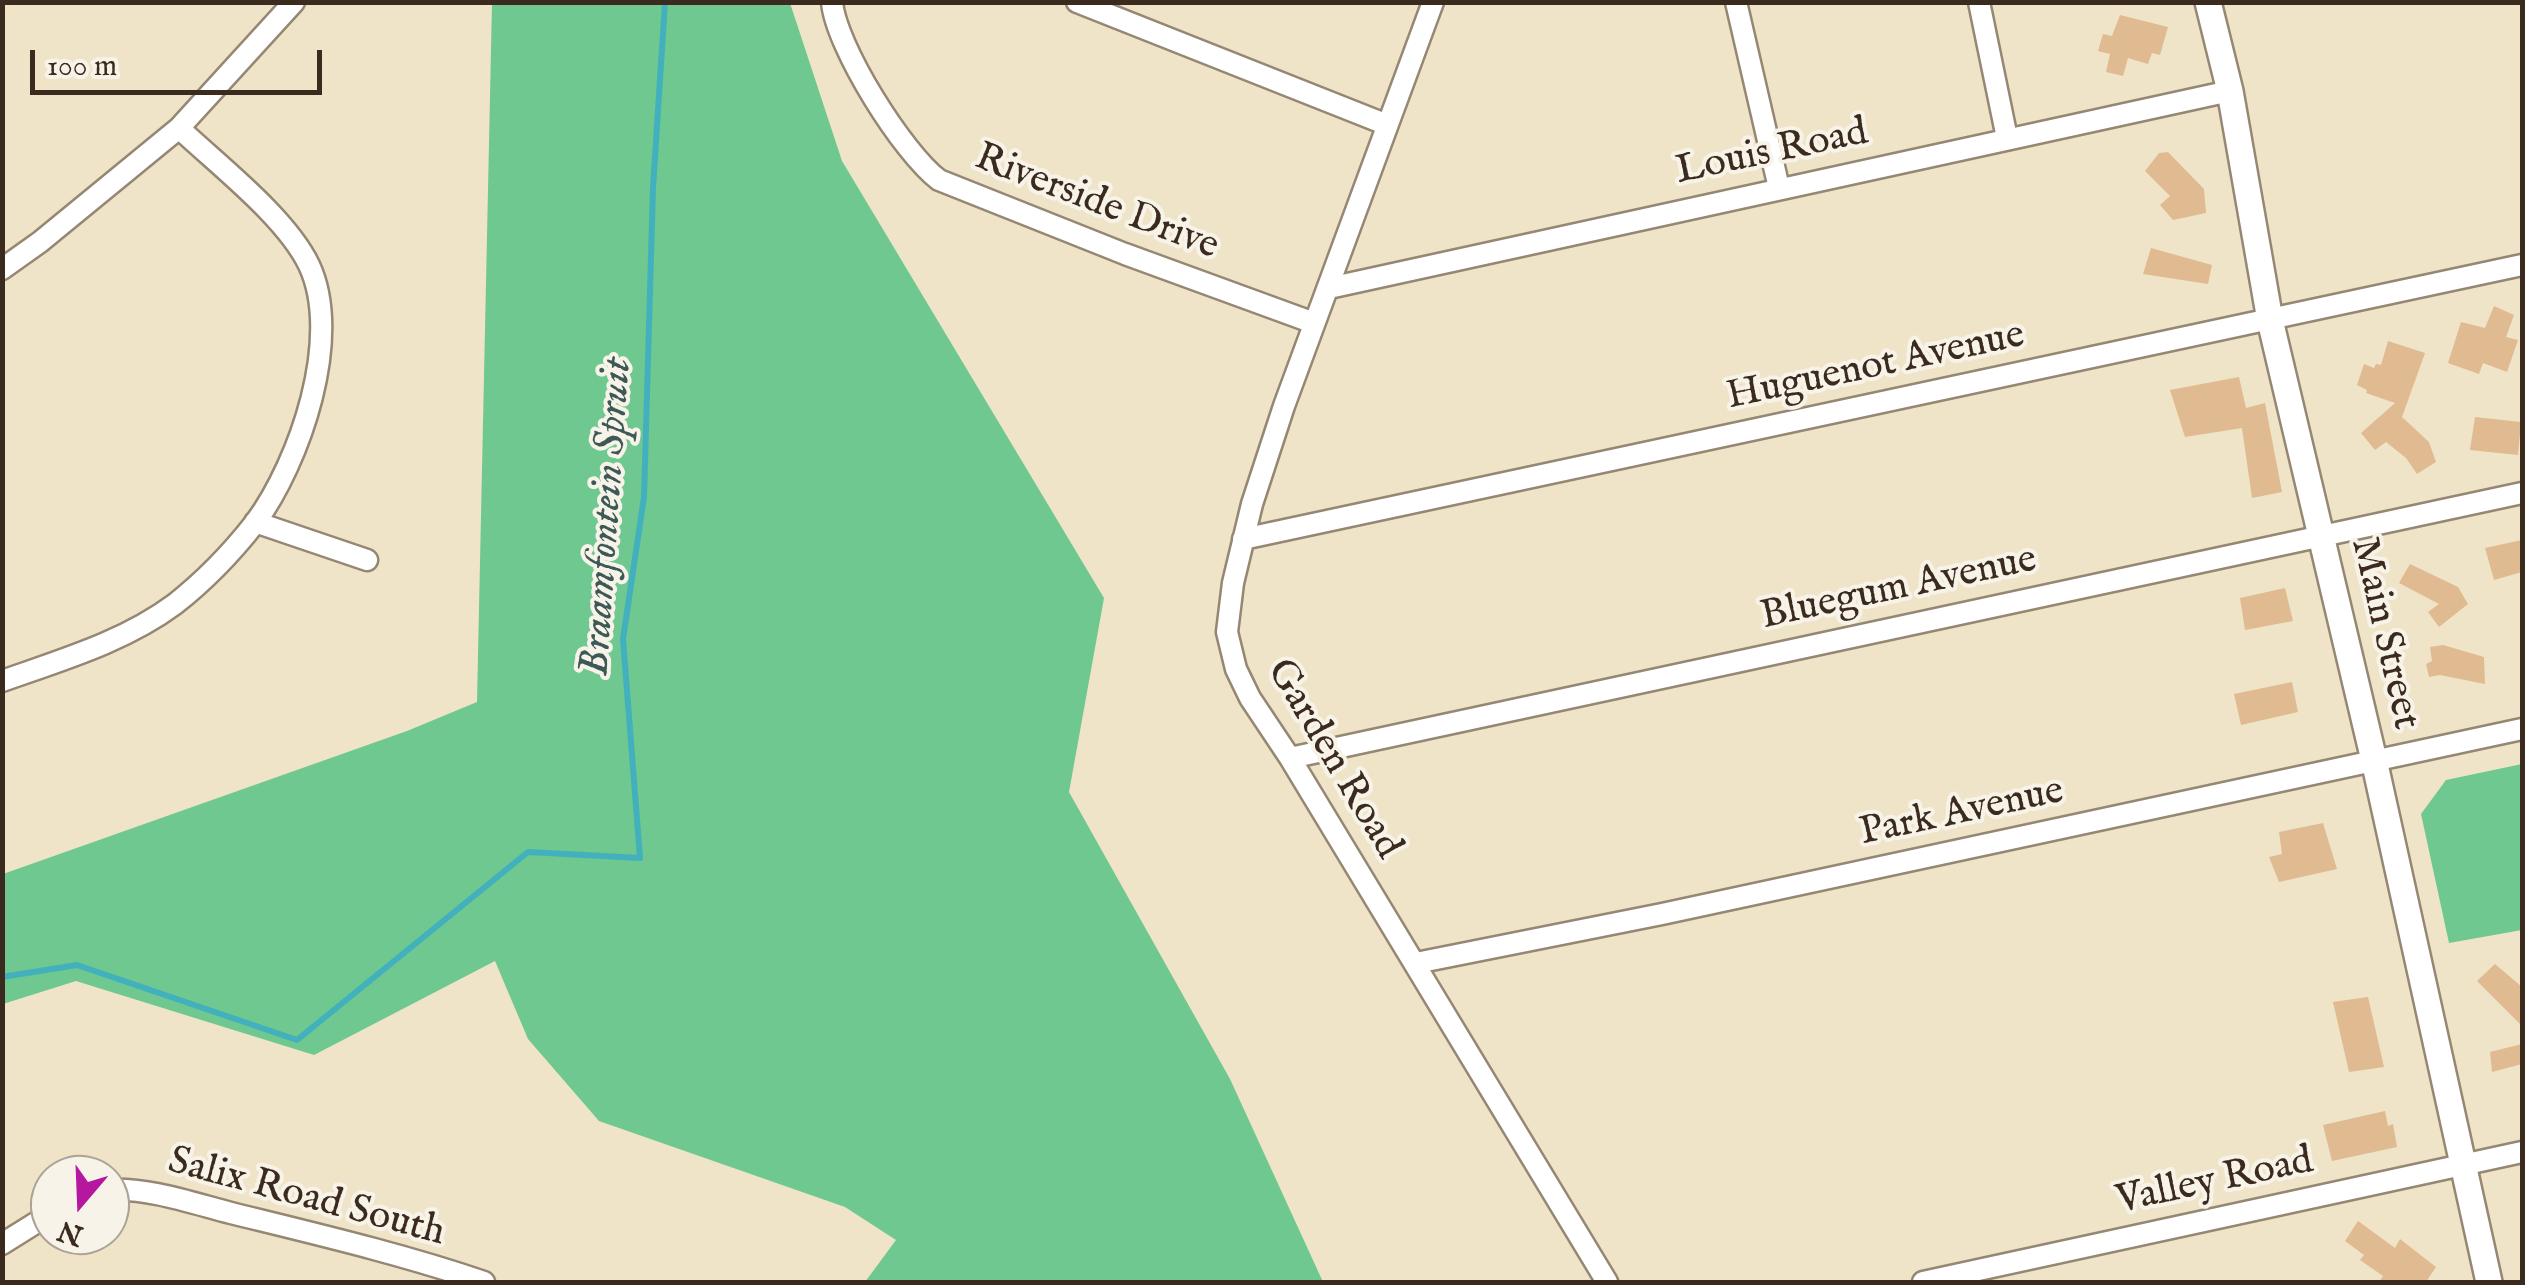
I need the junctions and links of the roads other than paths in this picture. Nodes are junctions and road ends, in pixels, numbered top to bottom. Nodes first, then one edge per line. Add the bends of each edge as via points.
1 (294, 2) edge
2 (832, 2) edge
3 (1078, 2) edge
4 (1433, 2) edge
5 (1736, 2) edge
6 (1980, 2) edge
7 (2208, 2) edge
8 (2230, 91) junction
9 (1386, 124) junction
10 (179, 128) junction
11 (2007, 138) junction
12 (1779, 188) junction
13 (2522, 265) edge
14 (2, 269) edge
15 (1329, 288) junction
16 (2270, 320) junction
17 (1314, 323) junction
18 (2522, 493) edge
19 (255, 522) junction
20 (2322, 536) junction
21 (1244, 539) junction
22 (368, 560) dead end
23 (2, 680) edge
24 (2522, 730) edge
25 (1290, 758) junction
26 (2374, 760) junction
27 (1416, 964) junction
28 (2522, 1152) edge
29 (2465, 1164) junction
30 (130, 1190) edge
31 (30, 1226) edge
32 (2, 1244) edge
33 (484, 1282) edge
34 (1608, 1282) edge
35 (1923, 1282) edge
36 (2489, 1282) edge

1 - 10 street
2 - 17 street, Riverside Drive via 838,31 863,78 916,160 939,180
3 - 9 street
4 - 9 street, Garden Road
5 - 12 street
6 - 11 street
7 - 8 street, Main Street
8 - 11 street, Louis Road
8 - 16 street, Main Street
9 - 15 street, Garden Road
10 - 14 street
10 - 19 street via 287,231 309,265 319,300 313,393 298,440
11 - 12 street, Louis Road
12 - 15 street, Louis Road
13 - 16 street, Huguenot Avenue
15 - 17 street, Garden Road
16 - 20 street, Main Street
16 - 21 street, Huguenot Avenue
17 - 21 street, Garden Road
18 - 20 street, Bluegum Avenue
19 - 22 street
19 - 23 street via 196,586 145,624
20 - 25 street, Bluegum Avenue
20 - 26 street, Main Street
21 - 25 street, Garden Road via 1228,611 1230,652 1243,686
24 - 26 street, Park Avenue
25 - 27 street, Garden Road
26 - 27 street, Park Avenue
26 - 29 street, Main Street
27 - 34 street, Garden Road
28 - 29 street, Valley Road
29 - 35 street, Valley Road
29 - 36 street, Main Street
30 - 33 street, Salix Road South
31 - 32 street

